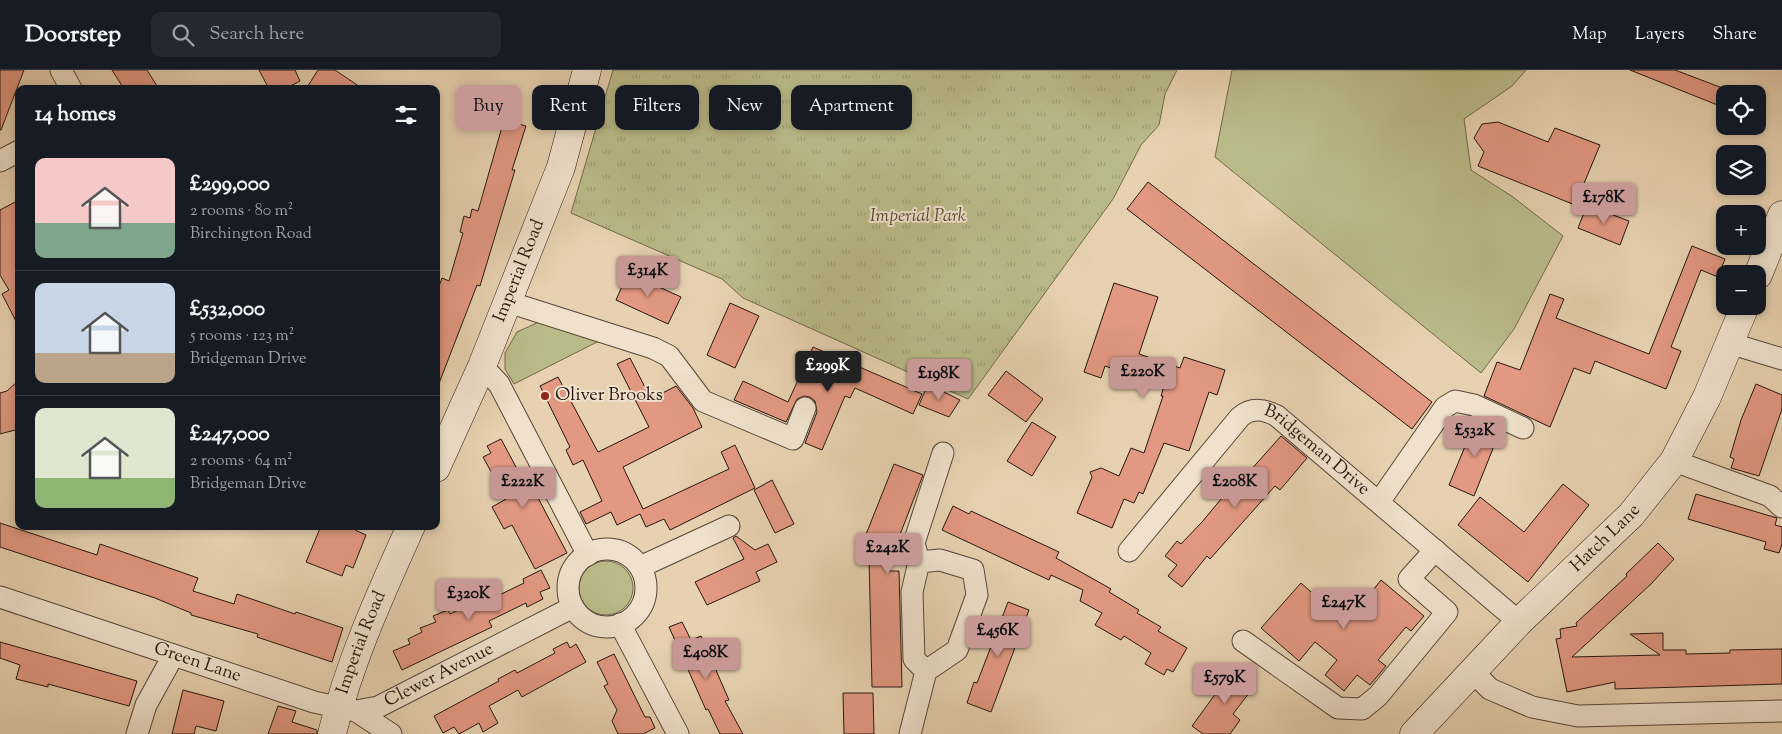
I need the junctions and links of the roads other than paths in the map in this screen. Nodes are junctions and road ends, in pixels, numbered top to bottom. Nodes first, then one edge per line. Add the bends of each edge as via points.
1 (60, 70) edge
2 (586, 70) edge
3 (69, 85) edge
4 (15, 153) edge
5 (0, 161) edge
6 (1782, 215) edge
7 (1762, 265) edge
8 (508, 302) junction
9 (1741, 315) edge
10 (1729, 343) junction
11 (1782, 359) edge
12 (482, 366) junction
13 (804, 408) dead end
14 (1523, 428) dead end
15 (943, 453) dead end
16 (440, 459) edge
17 (1674, 460) junction
18 (1379, 502) junction
19 (1782, 507) edge
20 (729, 526) dead end
21 (409, 530) edge
22 (1435, 550) junction
23 (1129, 551) dead end
24 (588, 554) junction
25 (919, 562) junction
26 (640, 568) junction
27 (0, 597) edge
28 (573, 607) junction
29 (1519, 622) junction
30 (620, 624) junction
31 (1243, 641) dead end
32 (173, 656) junction
33 (926, 671) junction
34 (1473, 672) junction
35 (1782, 711) edge
36 (342, 718) edge
37 (137, 734) edge
38 (391, 734) edge
39 (678, 734) edge
40 (910, 734) edge
41 (1414, 734) edge

1 - 3 street
2 - 8 street, Imperial Road via 561,167
4 - 5 street
6 - 7 street
8 - 12 street, Imperial Road
8 - 13 street via 653,348 669,356 702,402 793,439
9 - 10 street, Hatch Lane
10 - 11 street
10 - 17 street, Hatch Lane via 1707,397
12 - 16 street, Imperial Road
12 - 24 street via 499,384
14 - 18 street via 1455,401 1445,407
15 - 25 street via 914,543
17 - 19 street via 1770,496
17 - 29 street, Hatch Lane via 1631,515
18 - 22 street, Bridgeman Drive
18 - 23 street, Bridgeman Drive via 1277,416 1248,410
20 - 26 street
21 - 36 street, Imperial Road via 378,599
22 - 29 street, Bridgeman Drive
22 - 31 street via 1409,579 1446,612 1378,696 1362,709 1338,708
24 - 26 street via 603,549 616,550 628,555
24 - 28 street via 572,570 568,582 568,595
25 - 33 street via 912,592 914,659
25 - 33 street via 940,560 973,570 977,594 957,650
26 - 30 street via 646,587 644,600 638,611
27 - 32 street, Green Lane
28 - 30 street via 592,624 604,627
28 - 36 street, Clewer Avenue via 378,707
29 - 34 street, Hatch Lane
30 - 39 street
32 - 36 street, Green Lane
32 - 37 street via 146,705
33 - 40 street
34 - 35 street via 1490,689 1532,707 1578,716
34 - 41 street, Hatch Lane
36 - 38 street, Green Lane

